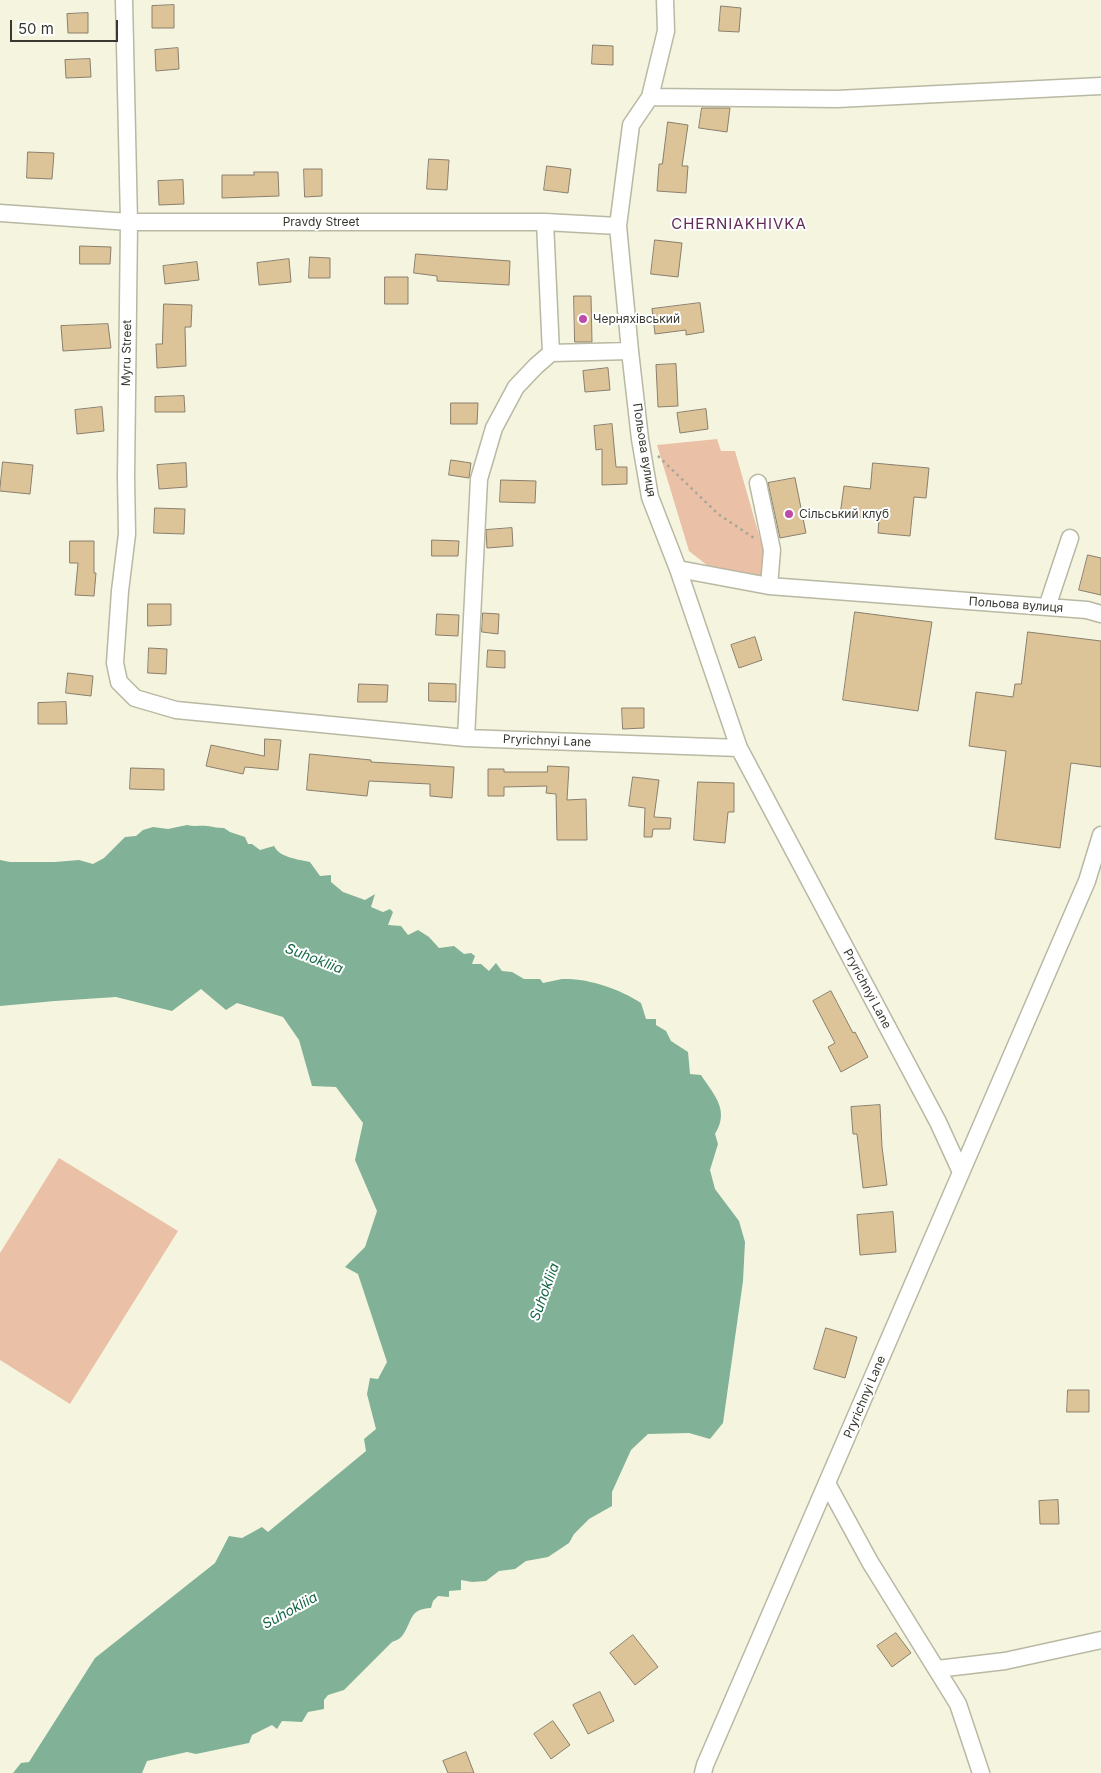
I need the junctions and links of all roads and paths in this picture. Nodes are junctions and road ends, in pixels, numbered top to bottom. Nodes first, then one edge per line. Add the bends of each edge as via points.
1 (124, 0) edge
2 (665, 0) edge
3 (1101, 86) edge
4 (650, 97) junction
5 (0, 213) edge
6 (129, 222) junction
7 (545, 222) junction
8 (618, 226) junction
9 (630, 351) junction
10 (552, 353) junction
11 (640, 439) junction
12 (758, 483) dead end
13 (1070, 538) dead end
14 (772, 550) junction
15 (678, 570) junction
16 (769, 586) junction
17 (1047, 607) junction
18 (1101, 614) edge
19 (135, 698) joint
20 (466, 738) junction
21 (739, 748) junction
22 (1101, 835) edge
23 (960, 1170) junction
24 (828, 1485) junction
25 (1101, 1640) edge
26 (936, 1669) junction
27 (701, 1770) edge
28 (981, 1773) edge

1 - 6 street, Myru Street
2 - 4 street, Польова вулиця via 666,31
3 - 4 street via 837,99
4 - 8 street, Польова вулиця via 631,125
5 - 6 street, Pravdy Street
6 - 7 street, Pravdy Street
6 - 19 street, Myru Street via 127,534 115,663 119,682
7 - 8 street, Pravdy Street
7 - 10 street
8 - 9 street, Польова вулиця
9 - 10 street
9 - 11 street, Польова вулиця
10 - 20 street via 516,387 494,428 479,479
11 - 14 path via 718,514
11 - 15 street, Польова вулиця via 650,497
12 - 14 street
13 - 17 street
14 - 16 street
15 - 16 street, Польова вулиця
15 - 21 street
16 - 17 street, Польова вулиця
17 - 18 street, Польова вулиця
19 - 20 street, Pryrichnyi Lane via 176,710
20 - 21 street, Pryrichnyi Lane
21 - 23 street, Pryrichnyi Lane via 938,1122
22 - 23 street via 1087,881
23 - 24 street, Pryrichnyi Lane
24 - 26 street via 870,1562
24 - 27 street, Pryrichnyi Lane
25 - 26 street via 1005,1662
26 - 28 street via 958,1704

